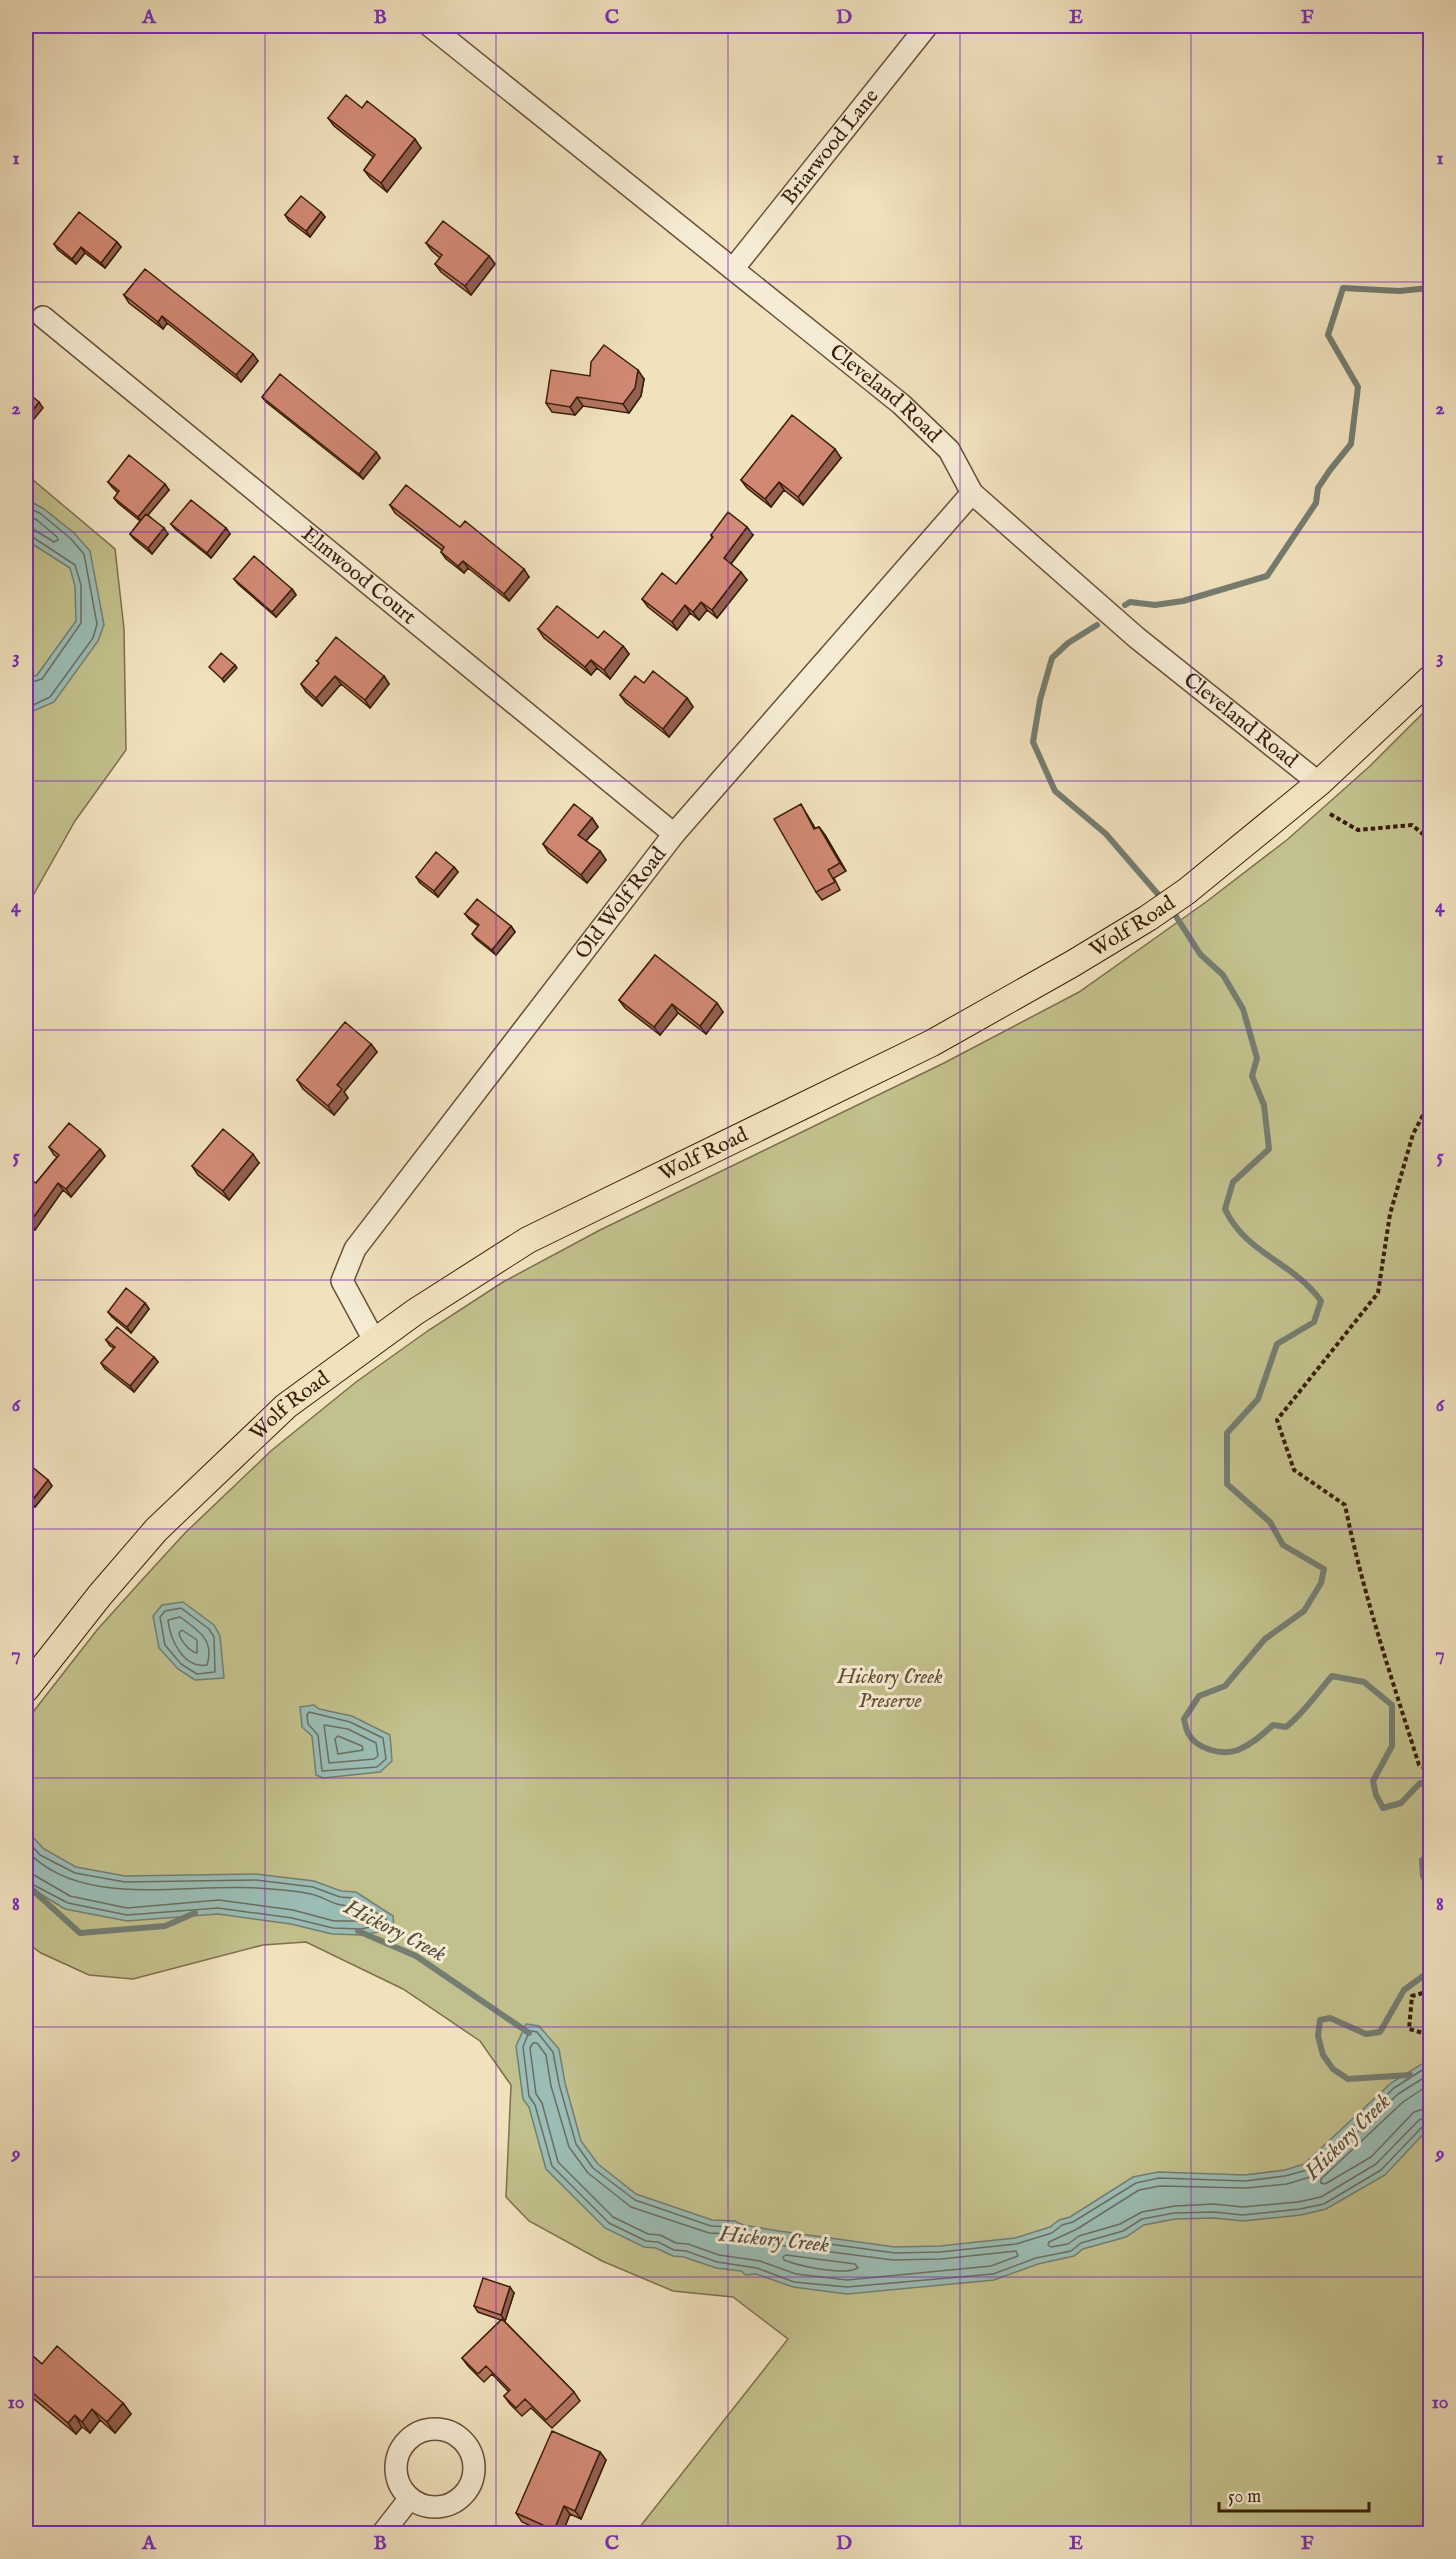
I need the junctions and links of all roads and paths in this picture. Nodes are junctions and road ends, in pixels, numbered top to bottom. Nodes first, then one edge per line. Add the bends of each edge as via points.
1 (430, 26) edge
2 (927, 26) edge
3 (733, 269) junction
4 (43, 317) dead end
5 (972, 493) junction
6 (1431, 679) edge
7 (1319, 783) junction
8 (1330, 814) dead end
9 (674, 834) junction
10 (1431, 840) edge
11 (1431, 1102) edge
12 (375, 1342) junction
13 (26, 1689) edge
14 (1431, 1771) edge
15 (1431, 1991) edge
16 (1431, 2035) edge
17 (410, 2498) dead end
18 (382, 2534) edge

1 - 3 street, Cleveland Road
2 - 3 street, Briarwood Lane
3 - 5 street, Cleveland Road via 901,404 949,450
4 - 9 street, Elmwood Court
5 - 7 street, Cleveland Road via 1137,638
5 - 9 street, Old Wolf Road
6 - 7 main road, Wolf Road
7 - 12 main road, Wolf Road via 1187,891 1072,964 932,1043 528,1240
8 - 10 path via 1358,830 1412,825
9 - 12 street, Old Wolf Road via 355,1249 342,1281
11 - 14 path via 1413,1134 1390,1214 1378,1293 1277,1420 1294,1470 1345,1505 1371,1613 1419,1765
12 - 13 main road, Wolf Road via 286,1406 156,1530
15 - 16 path via 1412,1996 1409,2029
17 - 18 street

